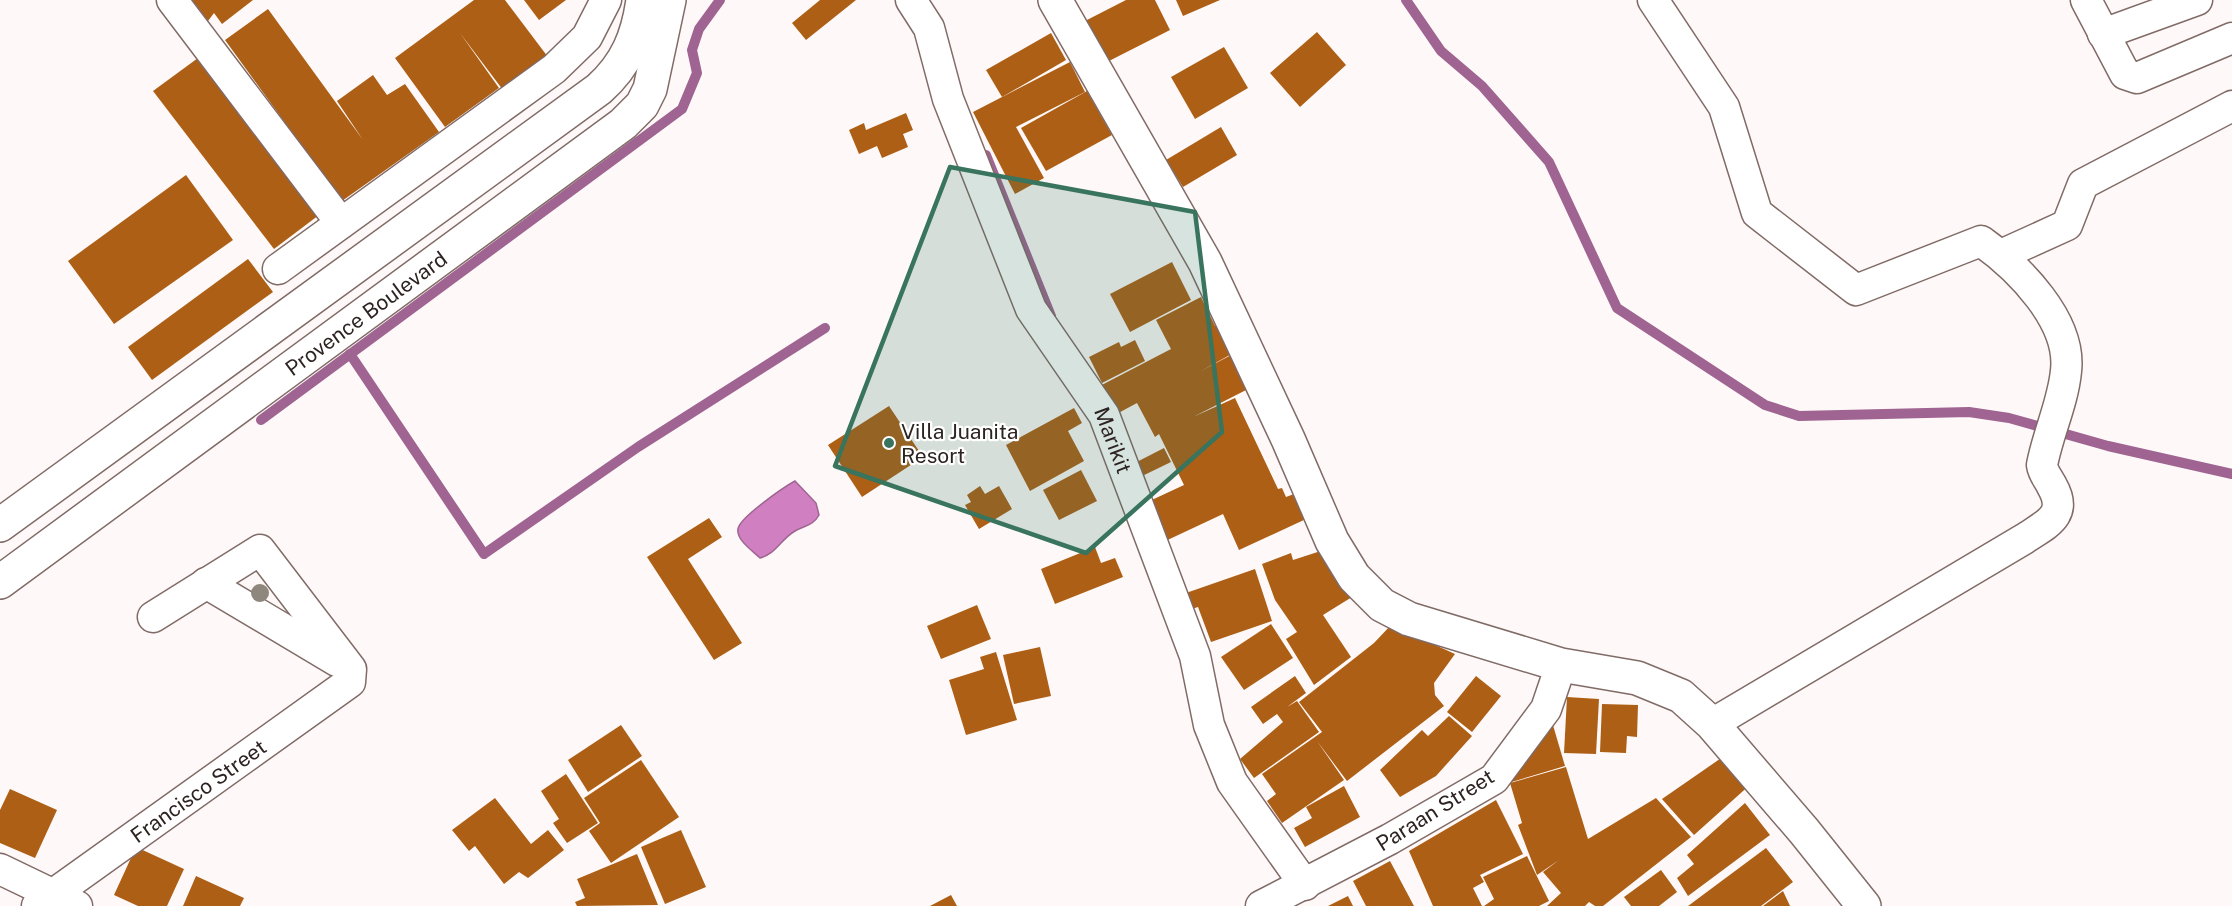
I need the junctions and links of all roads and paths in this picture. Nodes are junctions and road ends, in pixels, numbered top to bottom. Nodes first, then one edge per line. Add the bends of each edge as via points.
1 (172, 0) edge
2 (606, 0) edge
3 (643, 0) edge
4 (669, 0) edge
5 (910, 0) edge
6 (1055, 0) edge
7 (1653, 0) edge
8 (2086, 0) edge
9 (2197, 0) edge
10 (2103, 34) junction
11 (2232, 38) edge
12 (2232, 106) edge
13 (341, 223) junction
14 (2001, 255) junction
15 (278, 269) dead end
16 (0, 525) edge
17 (0, 582) edge
18 (206, 583) junction
19 (153, 616) dead end
20 (1561, 665) junction
21 (351, 669) junction
22 (1713, 724) junction
23 (0, 869) edge
24 (1305, 885) junction
25 (56, 902) edge
26 (1261, 906) edge
27 (1864, 906) edge

1 - 13 street
2 - 13 street via 587,37 554,69
3 - 16 street, Provence Boulevard via 639,27 628,54 599,89
4 - 17 street, Provence Boulevard via 650,88 642,105 623,124
5 - 24 street, Marikit via 929,28 948,99 1031,309 1104,415 1195,656 1209,725 1232,782
6 - 20 street via 1205,262 1332,541 1354,577 1382,605 1409,619
7 - 14 street via 1724,107 1757,213 1856,290 1981,241
8 - 10 street
9 - 10 street
10 - 11 street via 2125,74 2137,78
12 - 14 street via 2083,184 2067,225
13 - 15 street
14 - 22 street via 2044,304 2064,340 2064,384 2042,465 2056,494 2058,511 2024,539
18 - 19 street
18 - 21 street
18 - 21 street via 260,550
20 - 22 street via 1637,678 1681,696
20 - 24 street, Paraan Street via 1546,709 1494,779
21 - 25 street, Francisco Street via 350,682
22 - 27 street
23 - 25 street
24 - 26 street, Paraan Street

